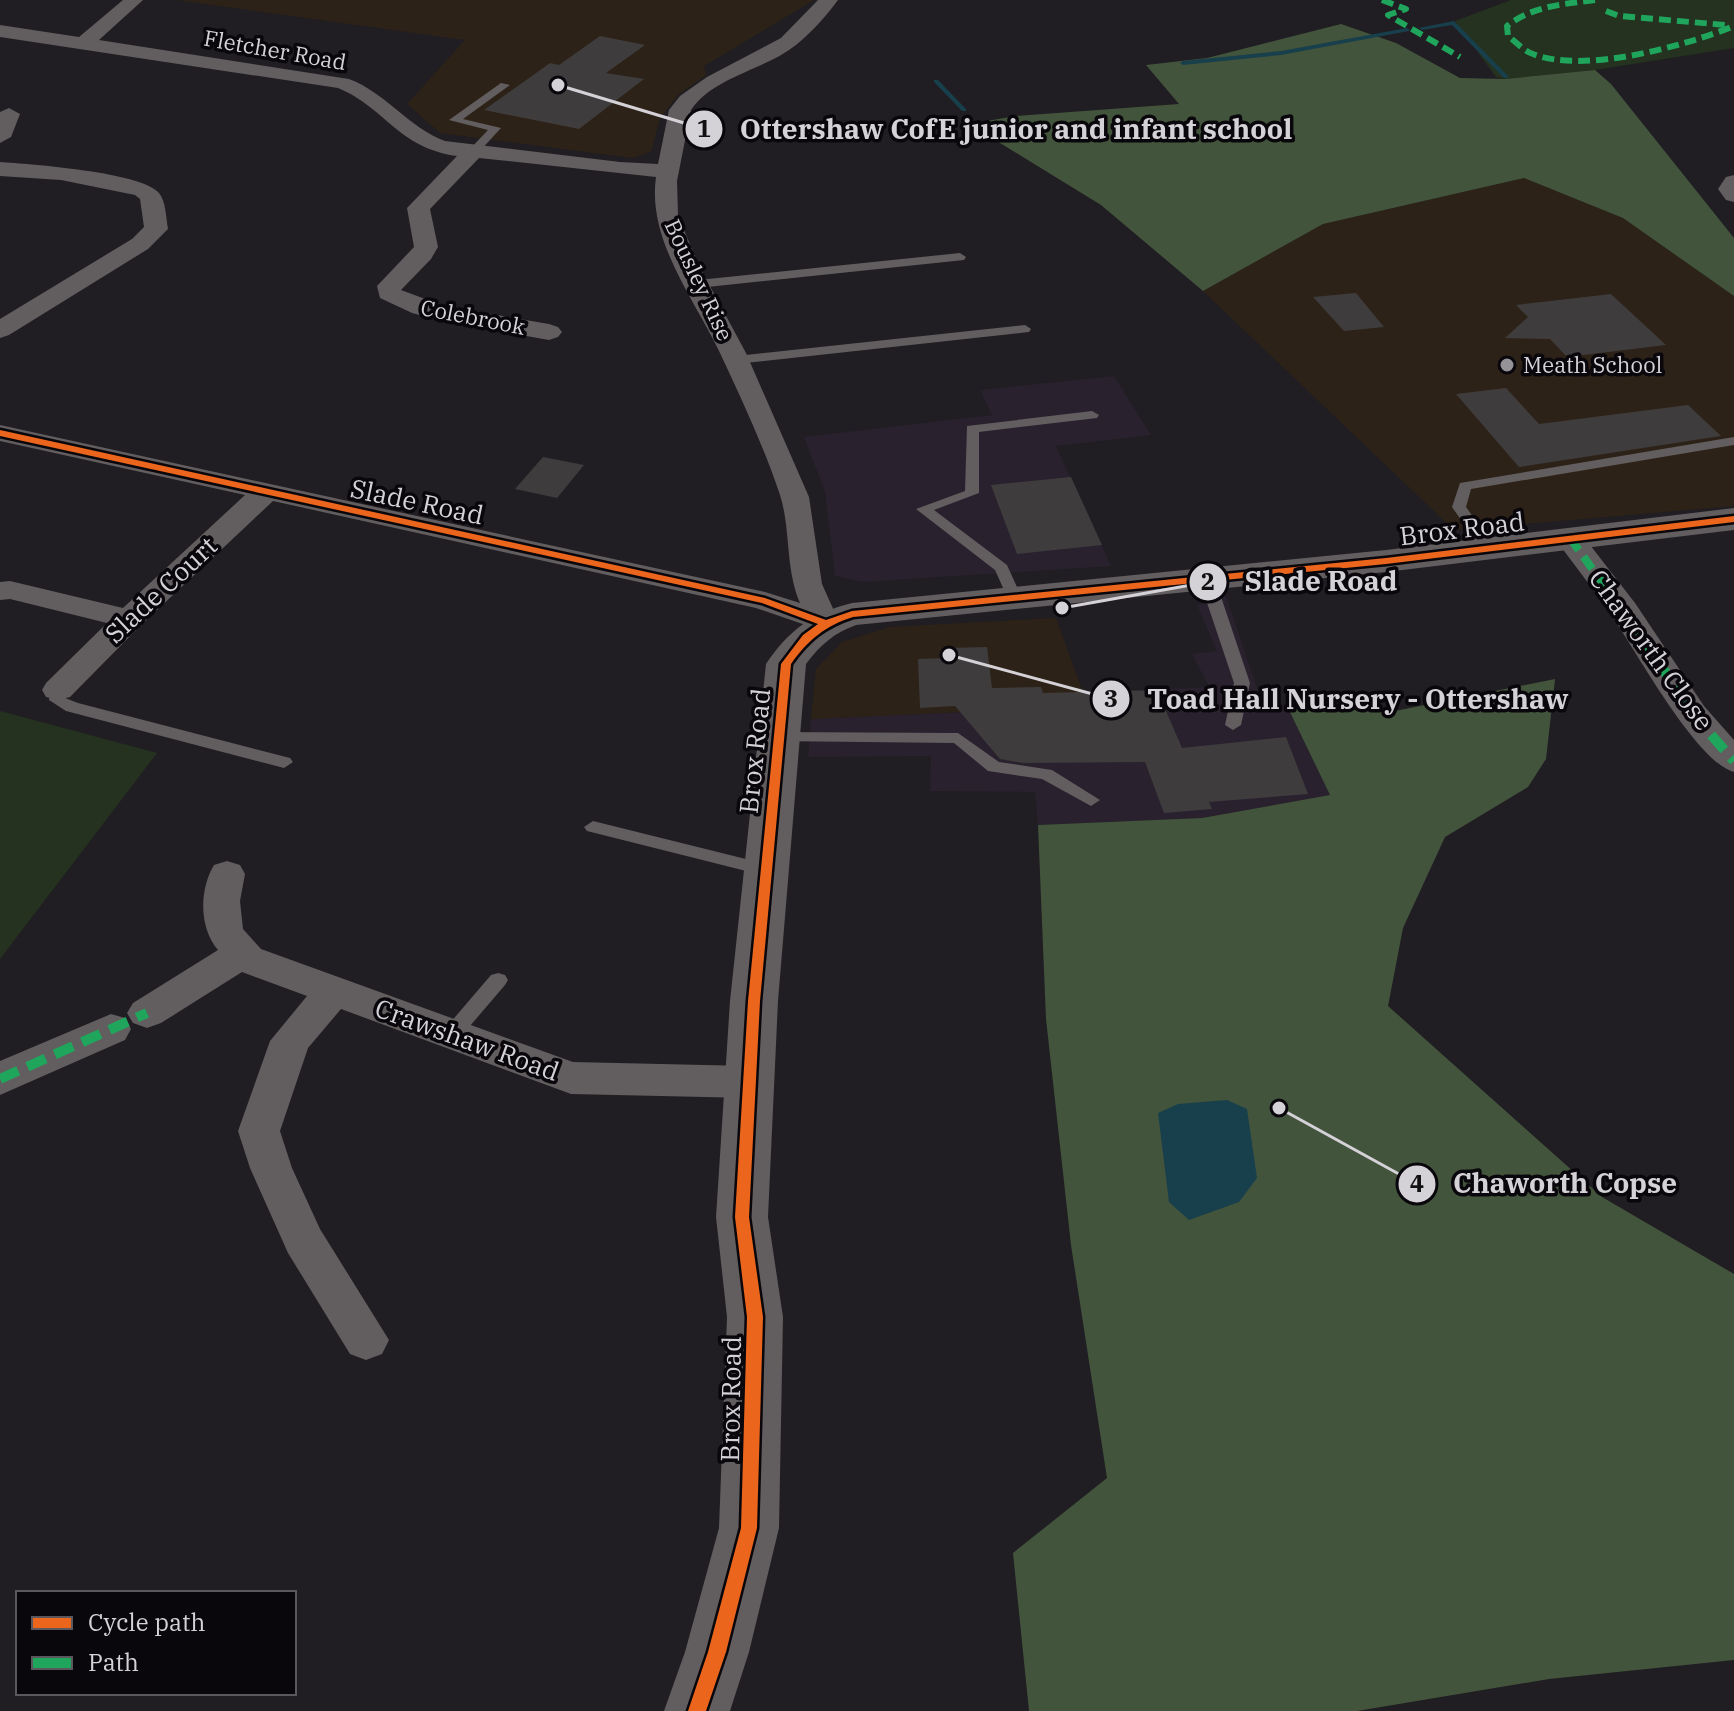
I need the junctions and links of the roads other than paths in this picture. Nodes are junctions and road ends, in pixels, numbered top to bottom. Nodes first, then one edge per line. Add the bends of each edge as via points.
1 (134, 0) edge
2 (829, 0) edge
3 (0, 31) edge
4 (83, 44) junction
5 (505, 85) dead end
6 (9, 114) dead end
7 (0, 137) edge
8 (474, 151) junction
9 (0, 169) edge
10 (667, 171) junction
11 (1734, 182) edge
12 (1734, 195) edge
13 (960, 257) dead end
14 (698, 284) junction
15 (1025, 329) dead end
16 (0, 330) edge
17 (550, 331) dead end
18 (736, 360) junction
19 (1092, 415) dead end
20 (0, 433) edge
21 (1734, 441) edge
22 (266, 492) junction
23 (1734, 519) edge
24 (1570, 538) junction
25 (1488, 548) junction
26 (1207, 579) junction
27 (0, 591) edge
28 (1013, 596) junction
29 (129, 619) junction
30 (823, 622) junction
31 (58, 690) joint
32 (1233, 725) dead end
33 (778, 737) junction
34 (1734, 761) edge
35 (284, 762) dead end
36 (1091, 800) dead end
37 (593, 827) dead end
38 (766, 870) junction
39 (227, 874) dead end
40 (243, 953) junction
41 (498, 980) dead end
42 (334, 991) junction
43 (147, 1013) dead end
44 (111, 1029) dead end
45 (451, 1035) junction
46 (0, 1079) edge
47 (749, 1082) junction
48 (366, 1340) dead end
49 (697, 1711) edge

1 - 4 street
2 - 10 street, Bousley Rise via 788,42 687,100 680,110
3 - 4 street, Fletcher Road
4 - 8 street, Fletcher Road via 342,83 364,94 423,143
5 - 8 lane via 454,120 496,128
6 - 7 street
8 - 10 street, Fletcher Road
8 - 17 street, Colebrook via 418,208 426,247 389,286 389,293 406,304
9 - 16 street via 61,173 143,190 151,197 156,229
10 - 14 street, Bousley Rise via 666,215
11 - 12 street via 1729,189
13 - 14 lane
14 - 18 street, Bousley Rise
15 - 18 lane
18 - 30 street, Bousley Rise via 795,497 807,584
19 - 28 lane via 972,429 972,493 923,509 1002,568
20 - 22 street, Slade Road
21 - 25 lane via 1465,486 1459,507
22 - 29 street, Slade Court
22 - 30 street, Slade Road via 749,598
23 - 24 street, Brox Road
24 - 25 street, Brox Road
24 - 34 street, Chaworth Close via 1692,713
25 - 26 street, Brox Road
26 - 28 street, Brox Road
26 - 32 lane via 1242,683
27 - 29 street
28 - 30 street, Brox Road
29 - 31 street, Slade Court
30 - 33 street, Brox Road via 786,664
31 - 35 lane via 57,700 72,707
33 - 36 lane via 958,738 994,767 1046,774
33 - 38 street, Brox Road
37 - 38 lane
38 - 47 street, Brox Road
39 - 40 street via 222,901 225,933
40 - 42 street, Crawshaw Road
40 - 43 street
41 - 45 lane
42 - 45 street, Crawshaw Road
42 - 48 street via 290,1041 259,1131 303,1240
44 - 46 street
45 - 47 street, Crawshaw Road via 571,1078
47 - 49 street, Brox Road via 742,1217 755,1317 749,1528

